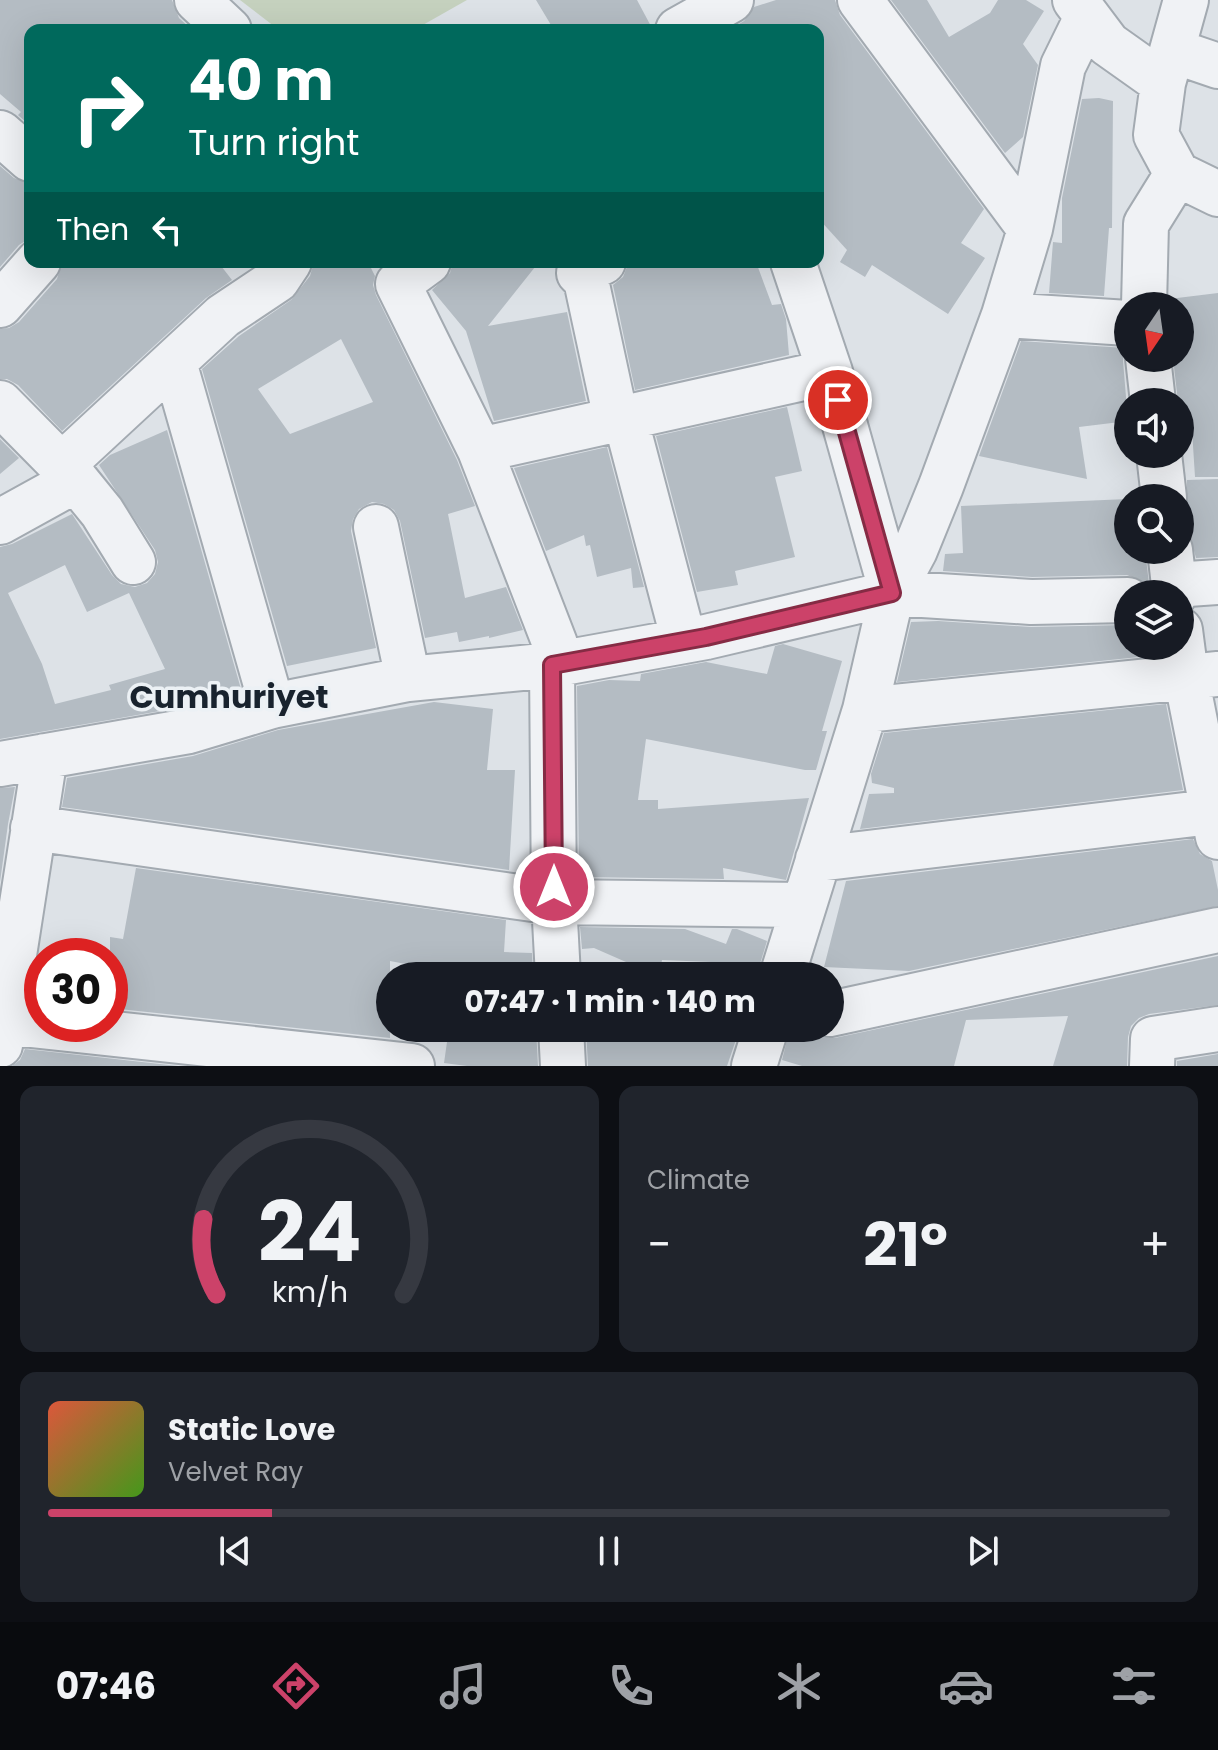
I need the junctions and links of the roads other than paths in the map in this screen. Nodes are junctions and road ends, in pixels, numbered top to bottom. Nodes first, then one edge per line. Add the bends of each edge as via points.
1 (197, 0) edge
2 (731, 0) edge
3 (860, 0) edge
4 (1186, 0) edge
5 (1081, 8) edge
6 (679, 22) edge
7 (223, 24) edge
8 (1218, 66) edge
9 (1169, 67) junction
10 (0, 133) edge
11 (24, 154) edge
12 (1177, 174) junction
13 (1218, 194) edge
14 (1030, 229) junction
15 (33, 268) edge
16 (285, 268) edge
17 (582, 268) edge
18 (795, 268) edge
19 (400, 269) edge
20 (1144, 292) edge
21 (0, 305) edge
22 (1004, 315) junction
23 (1114, 322) edge
24 (174, 362) junction
25 (830, 372) junction
26 (0, 403) edge
27 (620, 418) junction
28 (480, 450) junction
29 (69, 473) junction
30 (0, 522) edge
31 (376, 527) dead end
32 (133, 562) dead end
33 (1173, 576) edge
34 (1218, 582) edge
35 (892, 593) junction
36 (1114, 600) edge
37 (684, 641) junction
38 (552, 665) junction
39 (1202, 675) edge
40 (408, 679) junction
41 (272, 706) junction
42 (865, 710) junction
43 (45, 756) junction
44 (0, 764) edge
45 (1216, 820) edge
46 (33, 828) junction
47 (818, 859) junction
48 (554, 902) junction
49 (803, 905) junction
50 (1218, 930) edge
51 (557, 962) edge
52 (786, 962) edge
53 (844, 1011) edge
54 (1218, 1029) edge
55 (2, 1034) edge
56 (562, 1042) edge
57 (412, 1066) edge
58 (563, 1066) edge
59 (1152, 1066) edge

1 - 7 street
2 - 6 street
3 - 14 street
4 - 9 street
5 - 9 street via 1108,44
5 - 14 street via 1063,66
8 - 9 street
9 - 12 street via 1156,135
10 - 11 street
12 - 13 street
12 - 20 street via 1146,224
14 - 22 street
15 - 21 street
16 - 24 street
17 - 27 street
18 - 25 street
19 - 28 street
22 - 23 street
22 - 35 street via 941,486
24 - 29 street
24 - 41 street
25 - 27 street
25 - 35 street
26 - 29 street
27 - 28 street
27 - 37 street
28 - 38 street via 555,644
29 - 30 street
29 - 32 street via 102,512
31 - 40 street
33 - 34 street
35 - 36 street via 1031,602
35 - 37 street
35 - 42 street
37 - 38 street
38 - 40 street
38 - 48 street
39 - 42 street
39 - 45 street
40 - 41 street
41 - 43 street via 189,731
42 - 47 street
43 - 44 street
43 - 46 street
45 - 47 street
46 - 48 street
46 - 55 street
47 - 49 street
48 - 49 street
48 - 51 street
49 - 52 street
50 - 53 street
54 - 59 street via 1153,1039
55 - 57 street
56 - 58 street

